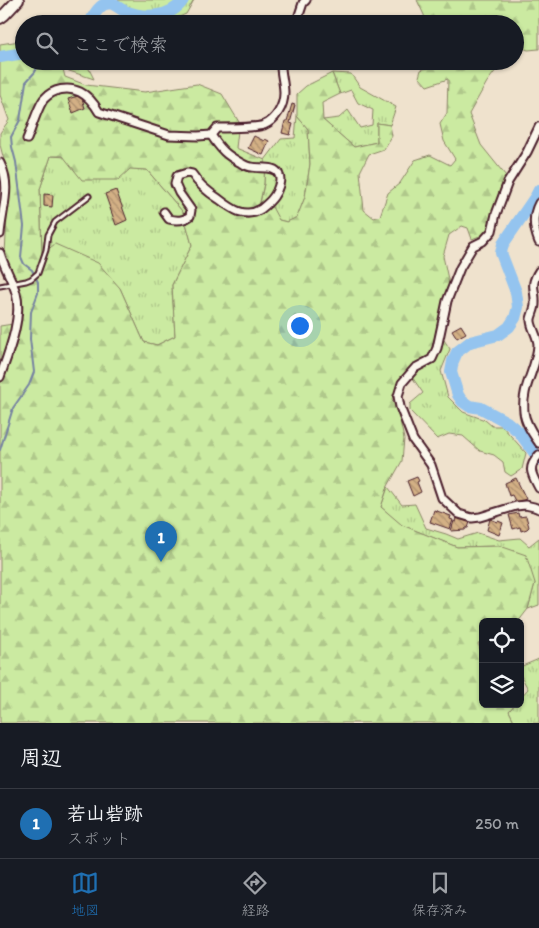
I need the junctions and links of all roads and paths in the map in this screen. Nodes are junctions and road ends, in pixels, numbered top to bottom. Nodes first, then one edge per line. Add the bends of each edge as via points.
1 (18, 0) edge
2 (306, 0) edge
3 (299, 15) edge
4 (0, 18) edge
5 (281, 70) edge
6 (539, 127) edge
7 (211, 135) junction
8 (27, 140) dead end
9 (0, 163) edge
10 (89, 196) dead end
11 (539, 203) edge
12 (164, 212) dead end
13 (0, 234) edge
14 (539, 242) edge
15 (0, 253) edge
16 (539, 271) edge
17 (13, 284) junction
18 (0, 286) edge
19 (0, 377) edge
20 (539, 443) edge
21 (539, 455) edge
22 (539, 488) edge
23 (539, 509) edge

1 - 4 street
2 - 3 street
5 - 7 street via 284,94 281,107 272,120 263,125 217,128
6 - 23 street via 508,182 492,231 473,246 460,268 447,301 432,359 415,368 402,383 398,396 413,440 431,466 442,498 459,514 480,517 525,505
7 - 8 street via 169,135 99,112 81,92 63,89 43,100
7 - 12 street via 229,156 250,167 273,169 279,173 276,193 270,203 258,211 240,213 187,173 177,176 175,184 190,210 190,216 175,220 169,219
9 - 13 street via 6,183 6,202
10 - 17 lane via 55,222 48,235 38,273 31,279
11 - 14 street via 533,217
15 - 17 street
16 - 20 street via 534,280 536,306 531,319 538,344 523,404 524,415
17 - 18 lane
17 - 19 street via 18,305 15,327
21 - 22 street via 532,462 531,473

